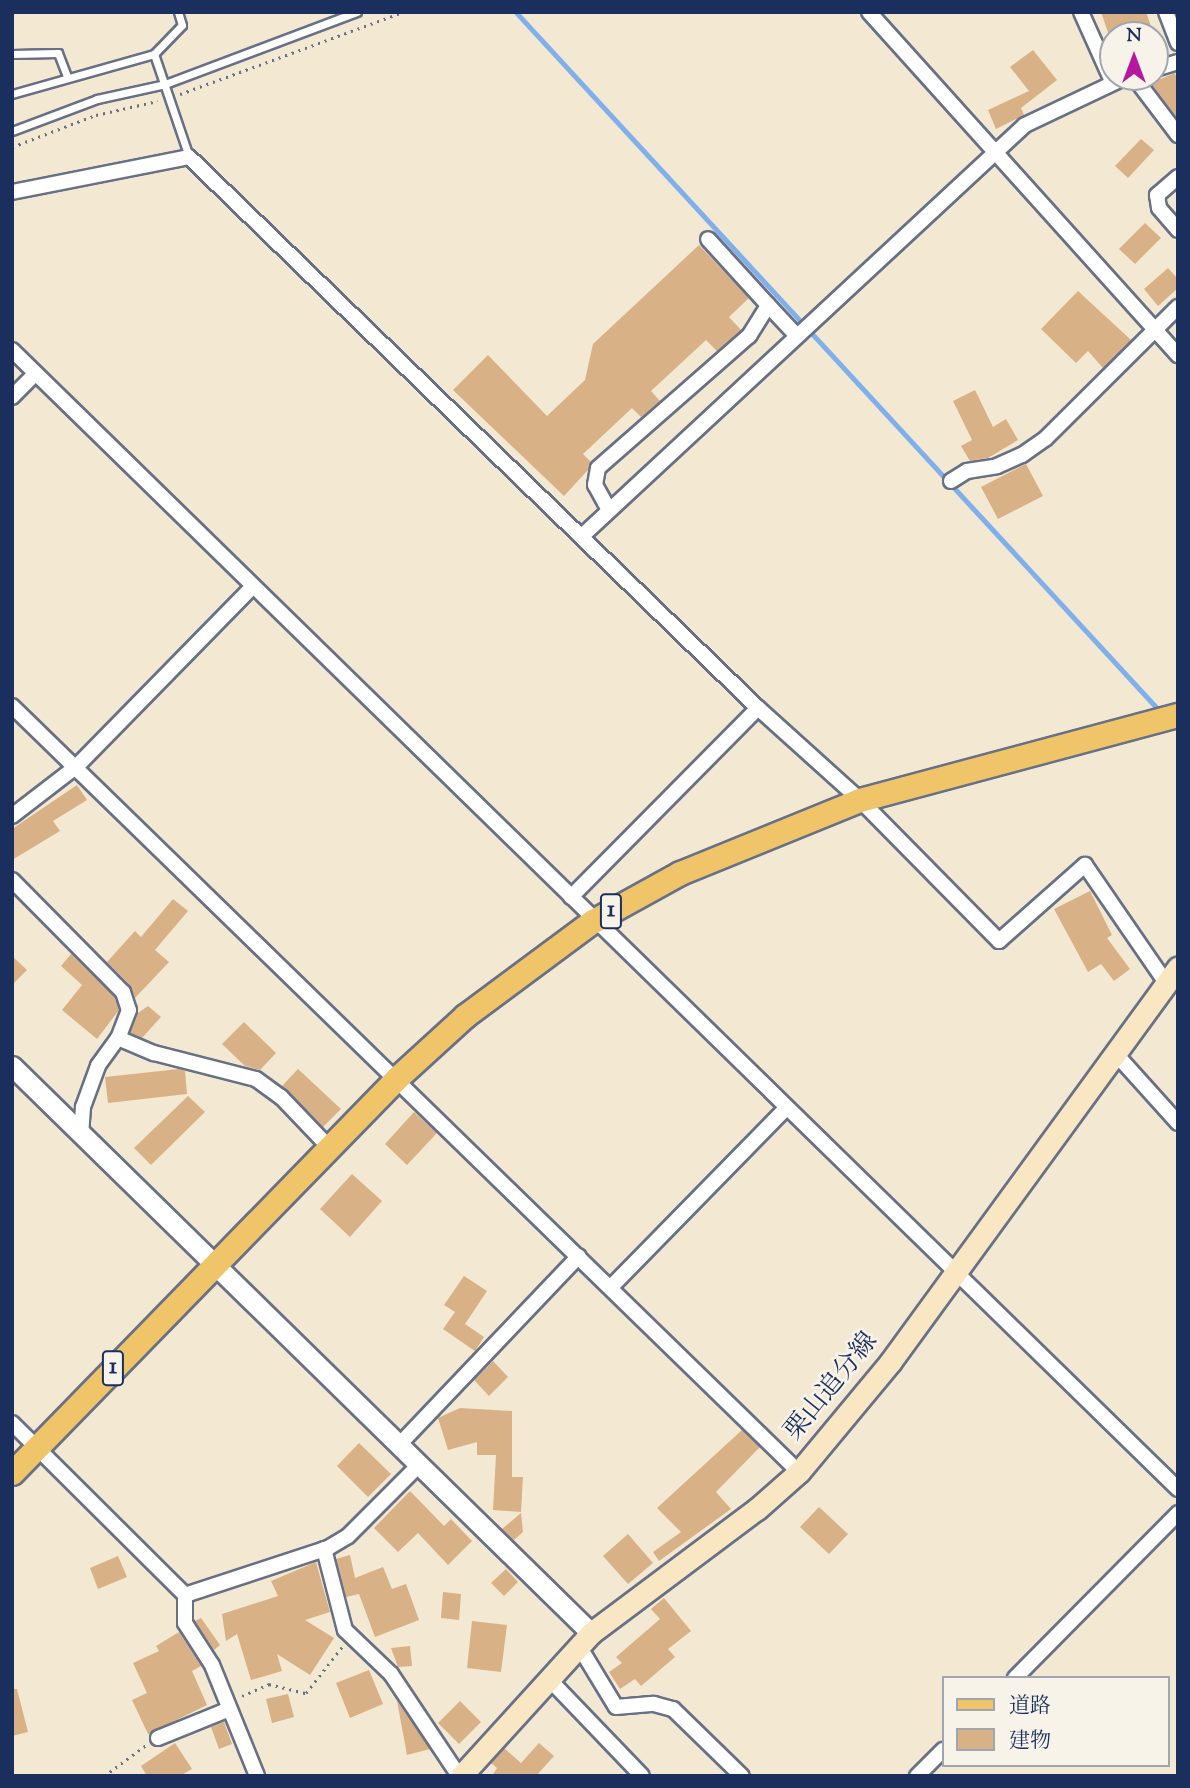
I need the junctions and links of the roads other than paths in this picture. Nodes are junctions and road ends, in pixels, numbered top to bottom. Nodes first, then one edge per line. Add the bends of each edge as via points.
1 (178, 12) edge
2 (357, 12) edge
3 (869, 12) edge
4 (1081, 12) edge
5 (1167, 12) edge
6 (1178, 43) edge
7 (1099, 44) edge
8 (12, 54) edge
9 (154, 54) junction
10 (67, 76) junction
11 (165, 84) junction
12 (1099, 89) edge
13 (1145, 91) edge
14 (12, 94) edge
15 (12, 131) edge
16 (1178, 135) edge
17 (993, 152) junction
18 (189, 157) junction
19 (1178, 177) edge
20 (12, 192) edge
21 (1178, 230) edge
22 (708, 239) dead end
23 (768, 305) junction
24 (1178, 307) edge
25 (1155, 330) junction
26 (797, 336) junction
27 (12, 350) edge
28 (1178, 355) edge
29 (35, 374) junction
30 (12, 397) edge
31 (951, 481) dead end
32 (609, 510) junction
33 (582, 536) junction
34 (252, 587) junction
35 (12, 706) edge
36 (758, 708) junction
37 (1176, 716) edge
38 (76, 766) junction
39 (860, 800) junction
40 (12, 816) edge
41 (13, 884) edge
42 (570, 897) junction
43 (593, 921) junction
44 (1172, 975) edge
45 (118, 1038) junction
46 (1115, 1053) junction
47 (12, 1066) edge
48 (397, 1078) junction
49 (786, 1108) junction
50 (1178, 1123) edge
51 (80, 1133) junction
52 (329, 1147) junction
53 (579, 1256) junction
54 (214, 1263) junction
55 (955, 1273) junction
56 (611, 1287) junction
57 (12, 1423) edge
58 (398, 1446) junction
59 (37, 1447) junction
60 (418, 1466) junction
61 (799, 1472) junction
62 (12, 1473) edge
63 (1178, 1489) edge
64 (1178, 1513) edge
65 (324, 1549) junction
66 (185, 1595) junction
67 (585, 1640) junction
68 (1017, 1676) edge
69 (549, 1679) junction
70 (227, 1710) junction
71 (158, 1738) road end
72 (942, 1751) edge
73 (257, 1776) edge
74 (460, 1776) edge
75 (642, 1776) edge
76 (743, 1776) edge
77 (917, 1776) edge

1 - 9 lane via 182,25
2 - 11 lane
3 - 17 street
4 - 7 street
5 - 6 street
8 - 10 lane via 58,54
9 - 10 lane
9 - 11 lane
10 - 14 lane
11 - 15 lane via 97,99
11 - 18 lane
12 - 17 street via 1025,125
13 - 16 street
17 - 25 street
17 - 26 street
18 - 20 street
18 - 33 street
19 - 21 street via 1157,195 1159,208
22 - 23 street
23 - 26 street
23 - 32 street via 749,336 598,468 594,485
24 - 25 street
25 - 28 street
25 - 31 street via 1078,410 1022,456 967,471
26 - 32 street
27 - 29 street
29 - 30 street
29 - 34 street
32 - 33 street
33 - 36 street
34 - 38 street
34 - 42 street
35 - 38 street
36 - 39 street
36 - 42 street via 627,845
37 - 39 main road, 1
38 - 40 street
38 - 48 street
39 - 43 main road, 1 via 680,873
39 - 44 street via 999,942 1085,865
41 - 45 street via 123,992 129,1010
42 - 43 street
43 - 48 main road, 1 via 465,1016
43 - 49 street
44 - 46 main road, 栗山追分線
45 - 51 street via 98,1066 83,1107
45 - 52 street via 154,1053 256,1079 281,1097
46 - 50 street
46 - 55 main road, 栗山追分線
47 - 51 street
48 - 52 main road, 1
48 - 53 street
49 - 55 street
49 - 56 street
51 - 54 street
52 - 54 main road, 1
53 - 56 street
53 - 58 street
54 - 58 street
54 - 59 main road, 1
55 - 61 main road, 栗山追分線 via 891,1361
55 - 63 street
56 - 61 street
57 - 59 street
58 - 60 street
59 - 62 main road, 1
59 - 66 street
60 - 65 street via 348,1536
60 - 67 street
61 - 67 main road, 栗山追分線
64 - 68 street
65 - 66 street
65 - 74 street via 350,1637 391,1674
66 - 70 street via 185,1623 212,1664
67 - 69 main road, 栗山追分線
67 - 76 street via 616,1707 654,1704 673,1709
69 - 74 main road, 栗山追分線
69 - 75 street
70 - 71 street
70 - 73 street
72 - 77 street

